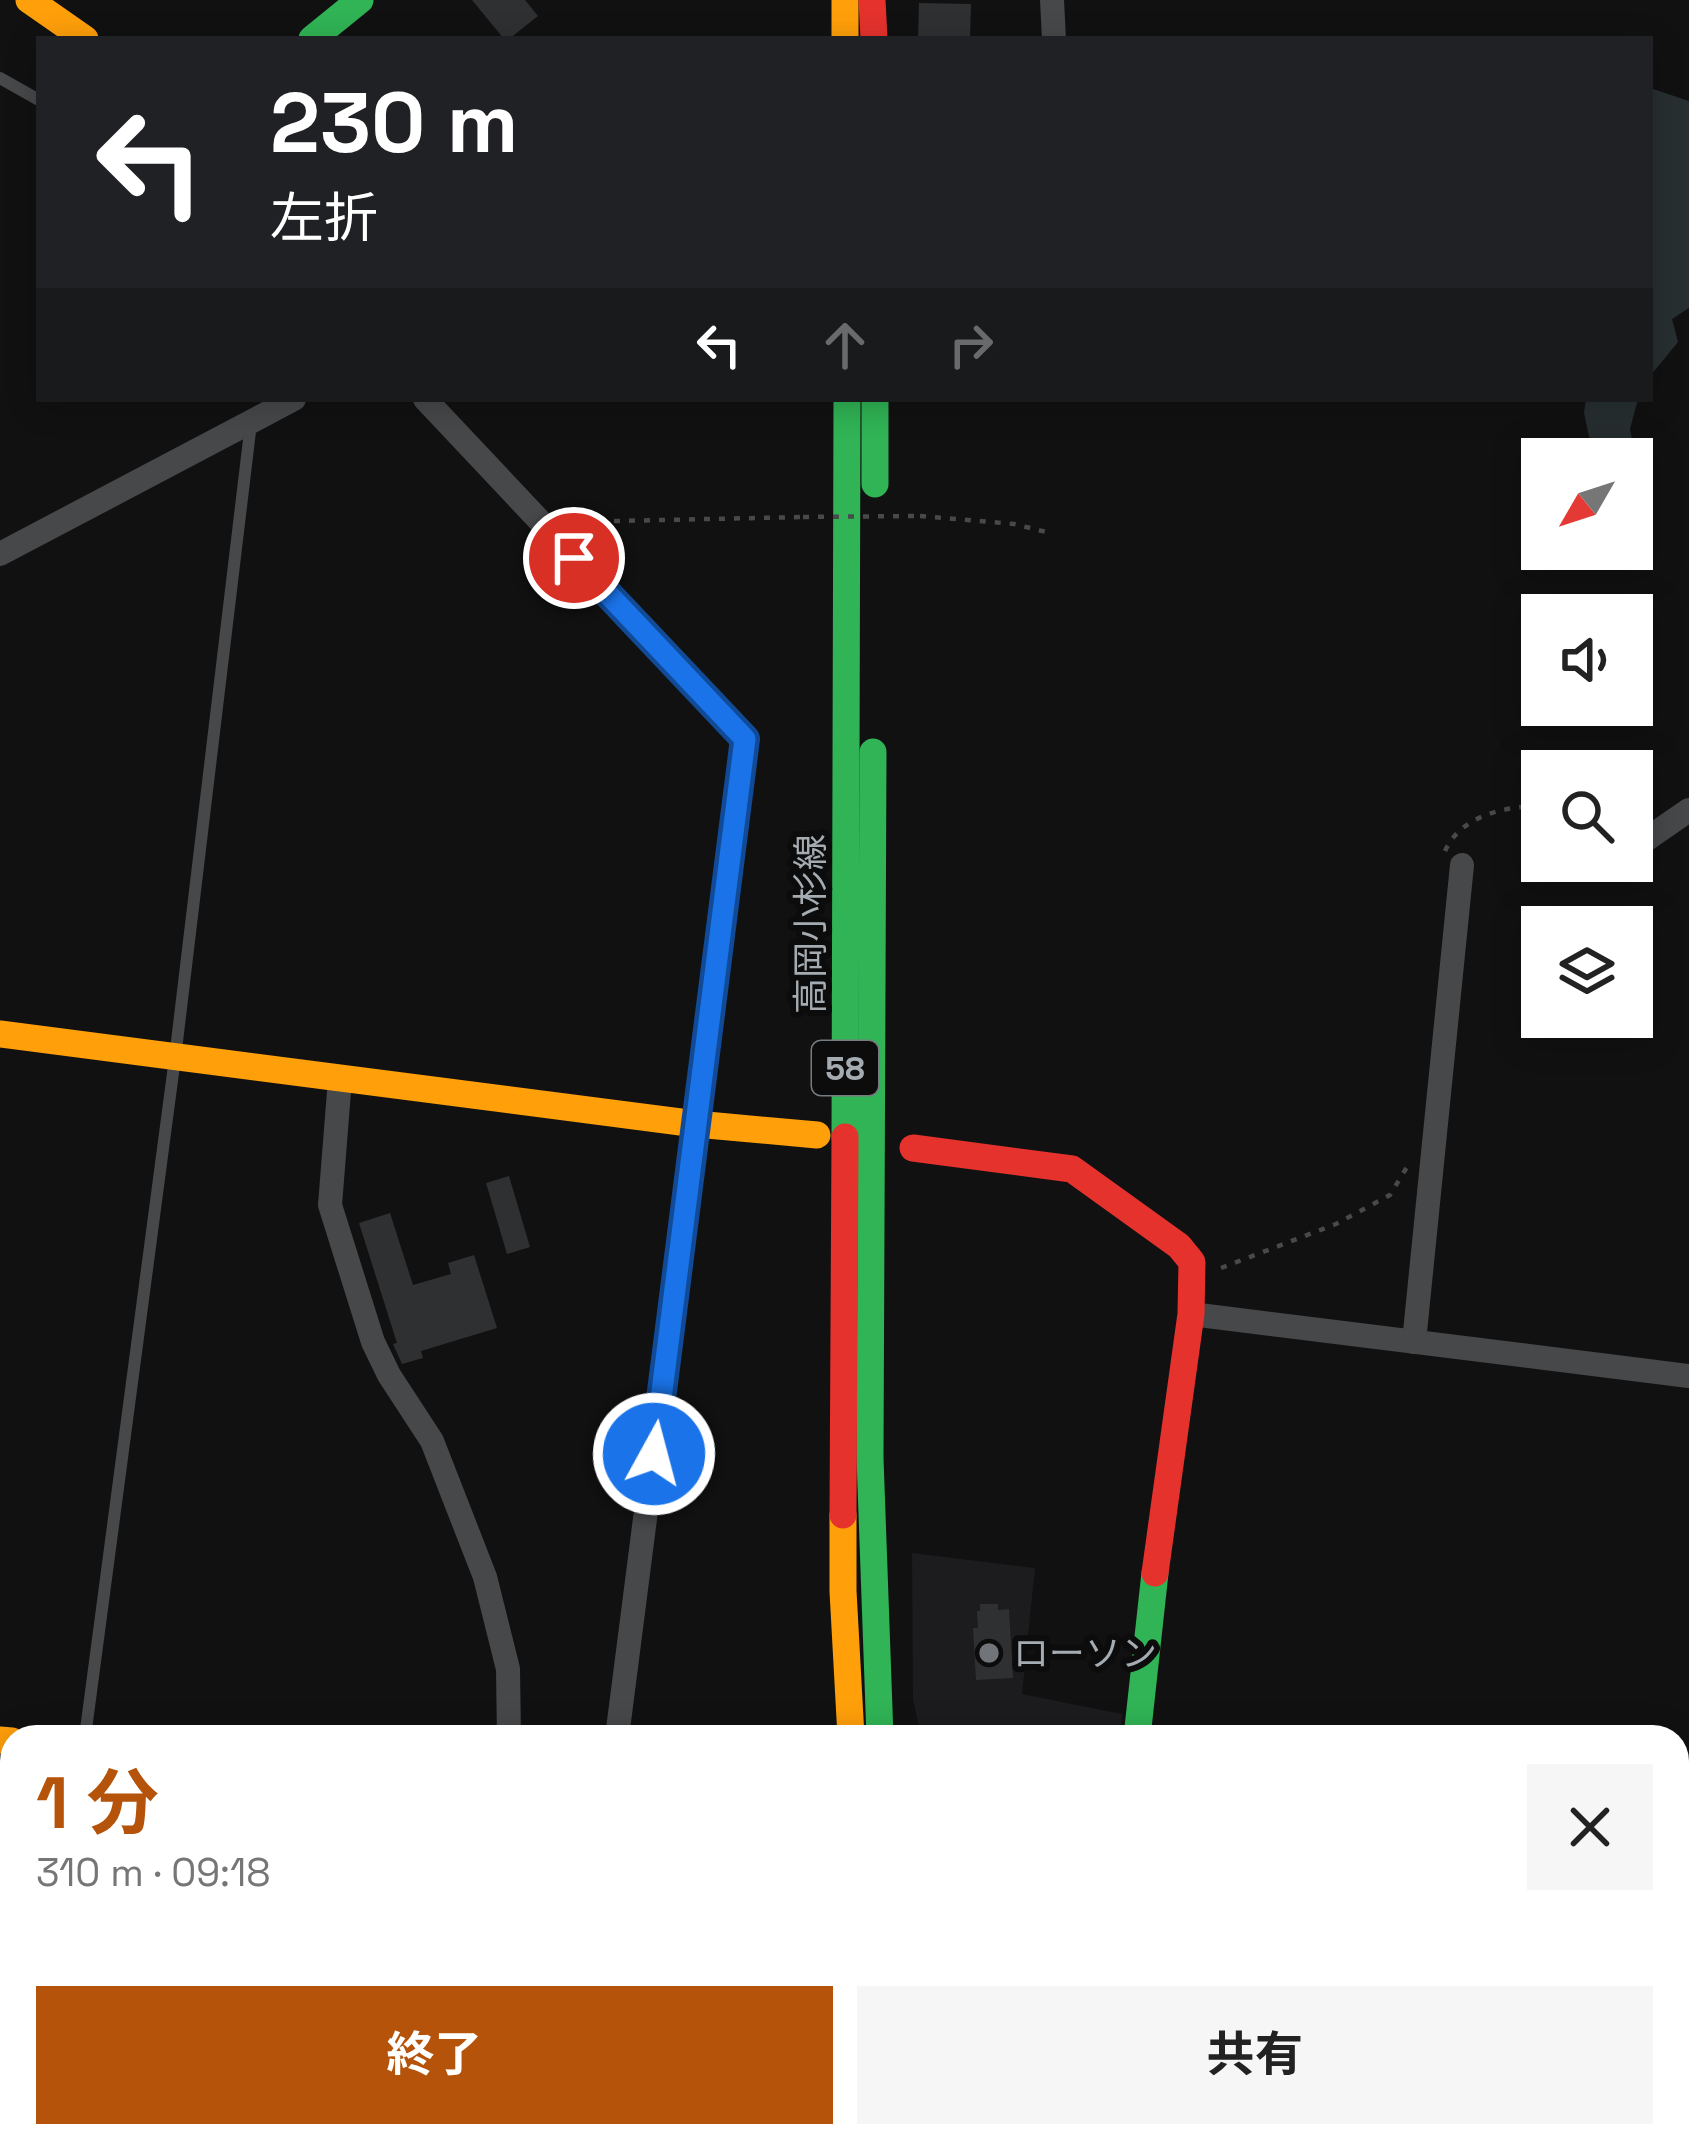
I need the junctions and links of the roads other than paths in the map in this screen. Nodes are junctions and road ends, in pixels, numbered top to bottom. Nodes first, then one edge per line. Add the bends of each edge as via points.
1 (29, 0) edge
2 (360, 0) edge
3 (845, 0) edge
4 (872, 0) edge
5 (1052, 0) edge
6 (81, 36) edge
7 (316, 36) edge
8 (845, 36) edge
9 (874, 36) edge
10 (1054, 36) edge
11 (0, 78) edge
12 (36, 97) edge
13 (288, 402) edge
14 (427, 402) edge
15 (848, 402) edge
16 (875, 402) edge
17 (251, 422) junction
18 (874, 512) dead end
19 (0, 554) edge
20 (874, 736) dead end
21 (1689, 810) edge
22 (1653, 835) edge
23 (1452, 865) road end
24 (0, 1034) edge
25 (175, 1058) junction
26 (340, 1079) junction
27 (696, 1124) junction
28 (817, 1135) dead end
29 (913, 1148) dead end
30 (1191, 1314) junction
31 (1414, 1342) junction
32 (1689, 1376) edge
33 (87, 1725) edge
34 (509, 1725) edge
35 (619, 1725) edge
36 (850, 1725) edge
37 (880, 1725) edge
38 (1138, 1725) edge

1 - 6 main road
2 - 7 main road
3 - 8 main road
4 - 9 main road
5 - 10 street
11 - 12 lane
13 - 17 street
14 - 27 street via 745,739
15 - 36 main road, 高岡小杉線 / 58 via 843,1592
16 - 18 main road
17 - 19 street
17 - 25 lane
20 - 37 main road, 高岡小杉線 / 58 via 870,1458
21 - 22 street
23 - 31 street
24 - 25 main road
25 - 26 main road
25 - 33 lane
26 - 27 main road
26 - 34 street via 330,1204 373,1342 432,1442 485,1577 508,1669
27 - 28 main road
27 - 35 street
29 - 30 main road via 1072,1169 1179,1246 1192,1262
30 - 31 street
30 - 38 main road
31 - 32 street

